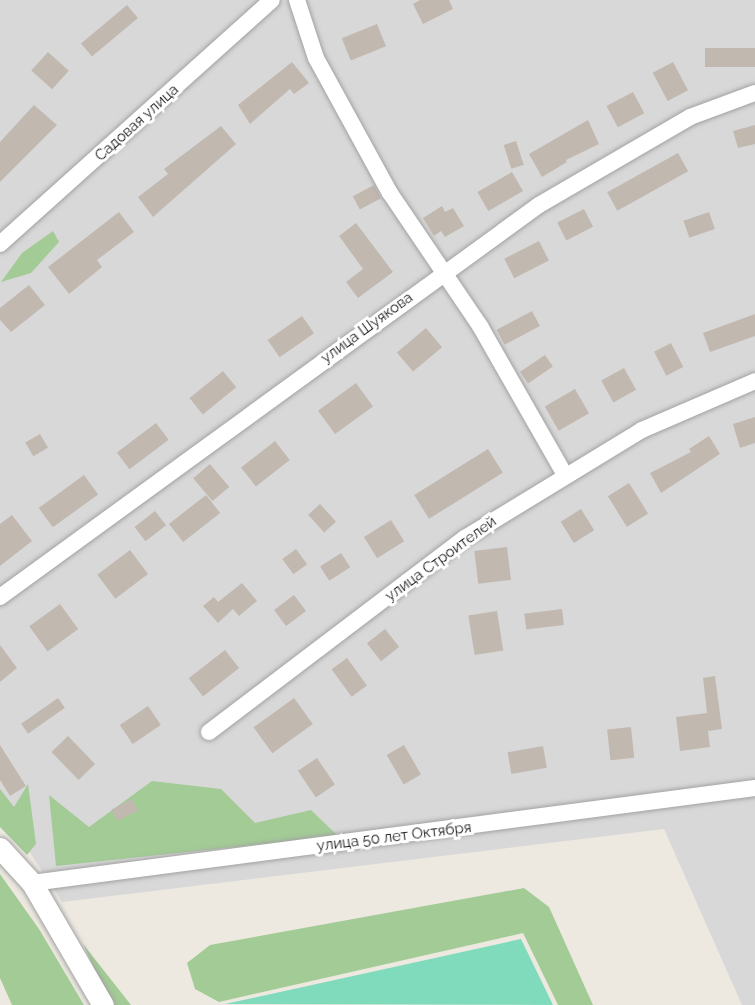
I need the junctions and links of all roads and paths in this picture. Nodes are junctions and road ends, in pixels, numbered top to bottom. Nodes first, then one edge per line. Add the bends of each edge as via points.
1 (272, 0) edge
2 (297, 0) edge
3 (755, 93) edge
4 (0, 244) edge
5 (442, 272) junction
6 (755, 381) edge
7 (565, 476) junction
8 (0, 597) edge
9 (209, 732) dead end
10 (755, 788) edge
11 (0, 848) edge
12 (32, 883) junction
13 (103, 1005) edge

1 - 4 street, Садовая улица
2 - 5 street via 316,58 390,193
3 - 5 street, улица Шуякова via 690,117 647,140 539,205
5 - 7 street via 480,326
5 - 8 street, улица Шуякова
6 - 7 street, улица Строителей via 642,430
7 - 9 street, улица Строителей via 465,538
10 - 12 street, улица 50 лет Октября
11 - 12 street
12 - 13 street

